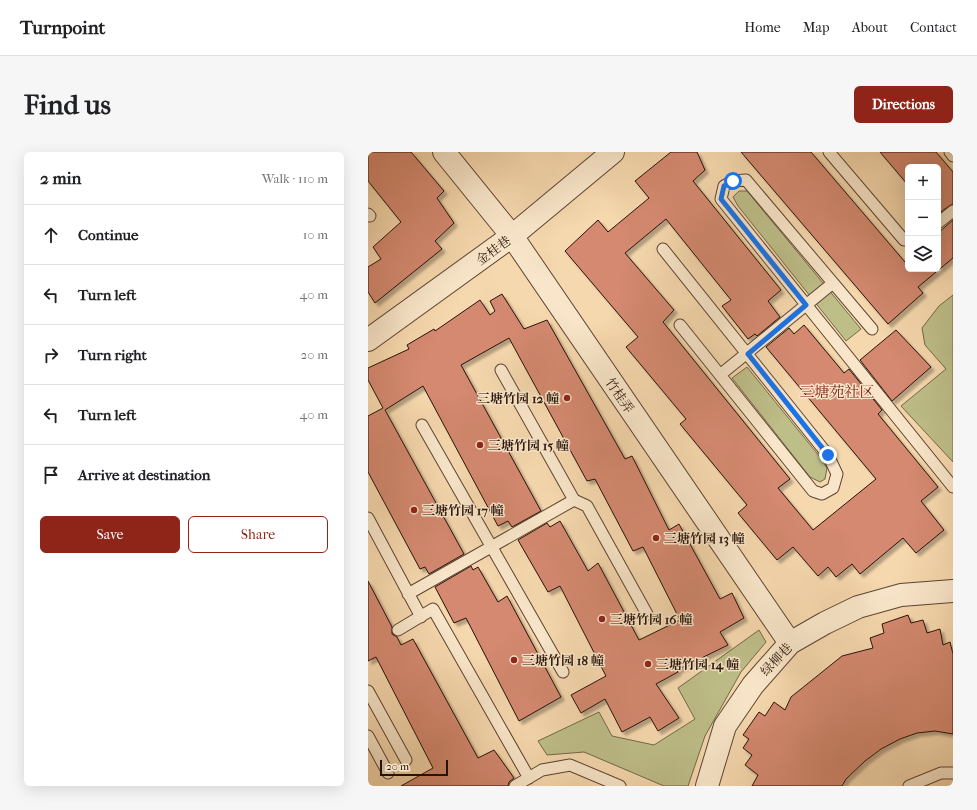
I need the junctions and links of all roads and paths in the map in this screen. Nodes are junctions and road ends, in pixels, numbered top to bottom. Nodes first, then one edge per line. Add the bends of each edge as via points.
1 (444, 152) edge
2 (613, 152) edge
3 (829, 152) edge
4 (950, 152) edge
5 (953, 156) edge
6 (953, 211) edge
7 (941, 221) edge
8 (512, 236) junction
9 (905, 240) edge
10 (664, 248) dead end
11 (833, 283) junction
12 (806, 305) junction
13 (680, 325) dead end
14 (872, 329) dead end
15 (368, 340) edge
16 (748, 354) junction
17 (501, 370) dead end
18 (720, 376) junction
19 (422, 425) dead end
20 (953, 487) edge
21 (574, 500) junction
22 (368, 518) edge
23 (491, 547) junction
24 (953, 591) edge
25 (408, 594) junction
26 (647, 614) dead end
27 (421, 617) junction
28 (398, 630) dead end
29 (790, 643) junction
30 (563, 672) dead end
31 (368, 691) edge
32 (368, 736) edge
33 (406, 760) dead end
34 (388, 773) dead end
35 (953, 773) edge
36 (529, 778) junction
37 (515, 786) edge
38 (620, 786) edge
39 (708, 786) edge
40 (909, 786) edge

1 - 8 street, 竹桂弄
2 - 8 street, 金桂巷
3 - 9 lane
4 - 5 lane
6 - 7 lane
8 - 15 street, 金桂巷
8 - 29 street, 竹桂弄
10 - 16 lane
11 - 12 lane
11 - 12 lane via 746,180 733,181 724,186 721,199
11 - 14 lane
12 - 16 lane
12 - 20 lane
13 - 18 lane
16 - 18 lane
16 - 18 lane via 828,455 838,474 833,488 822,494 813,491
17 - 21 lane
19 - 23 lane
21 - 23 lane
21 - 26 lane via 587,506
22 - 25 lane
23 - 25 lane
23 - 30 lane
24 - 29 street, 绿柳巷 via 901,595 858,607
25 - 27 lane
27 - 28 lane
27 - 36 lane via 433,609
29 - 39 street, 绿柳巷 via 753,685 725,726
31 - 33 lane
32 - 34 lane
35 - 40 lane via 941,773
36 - 37 lane
36 - 38 lane via 542,770 570,765

